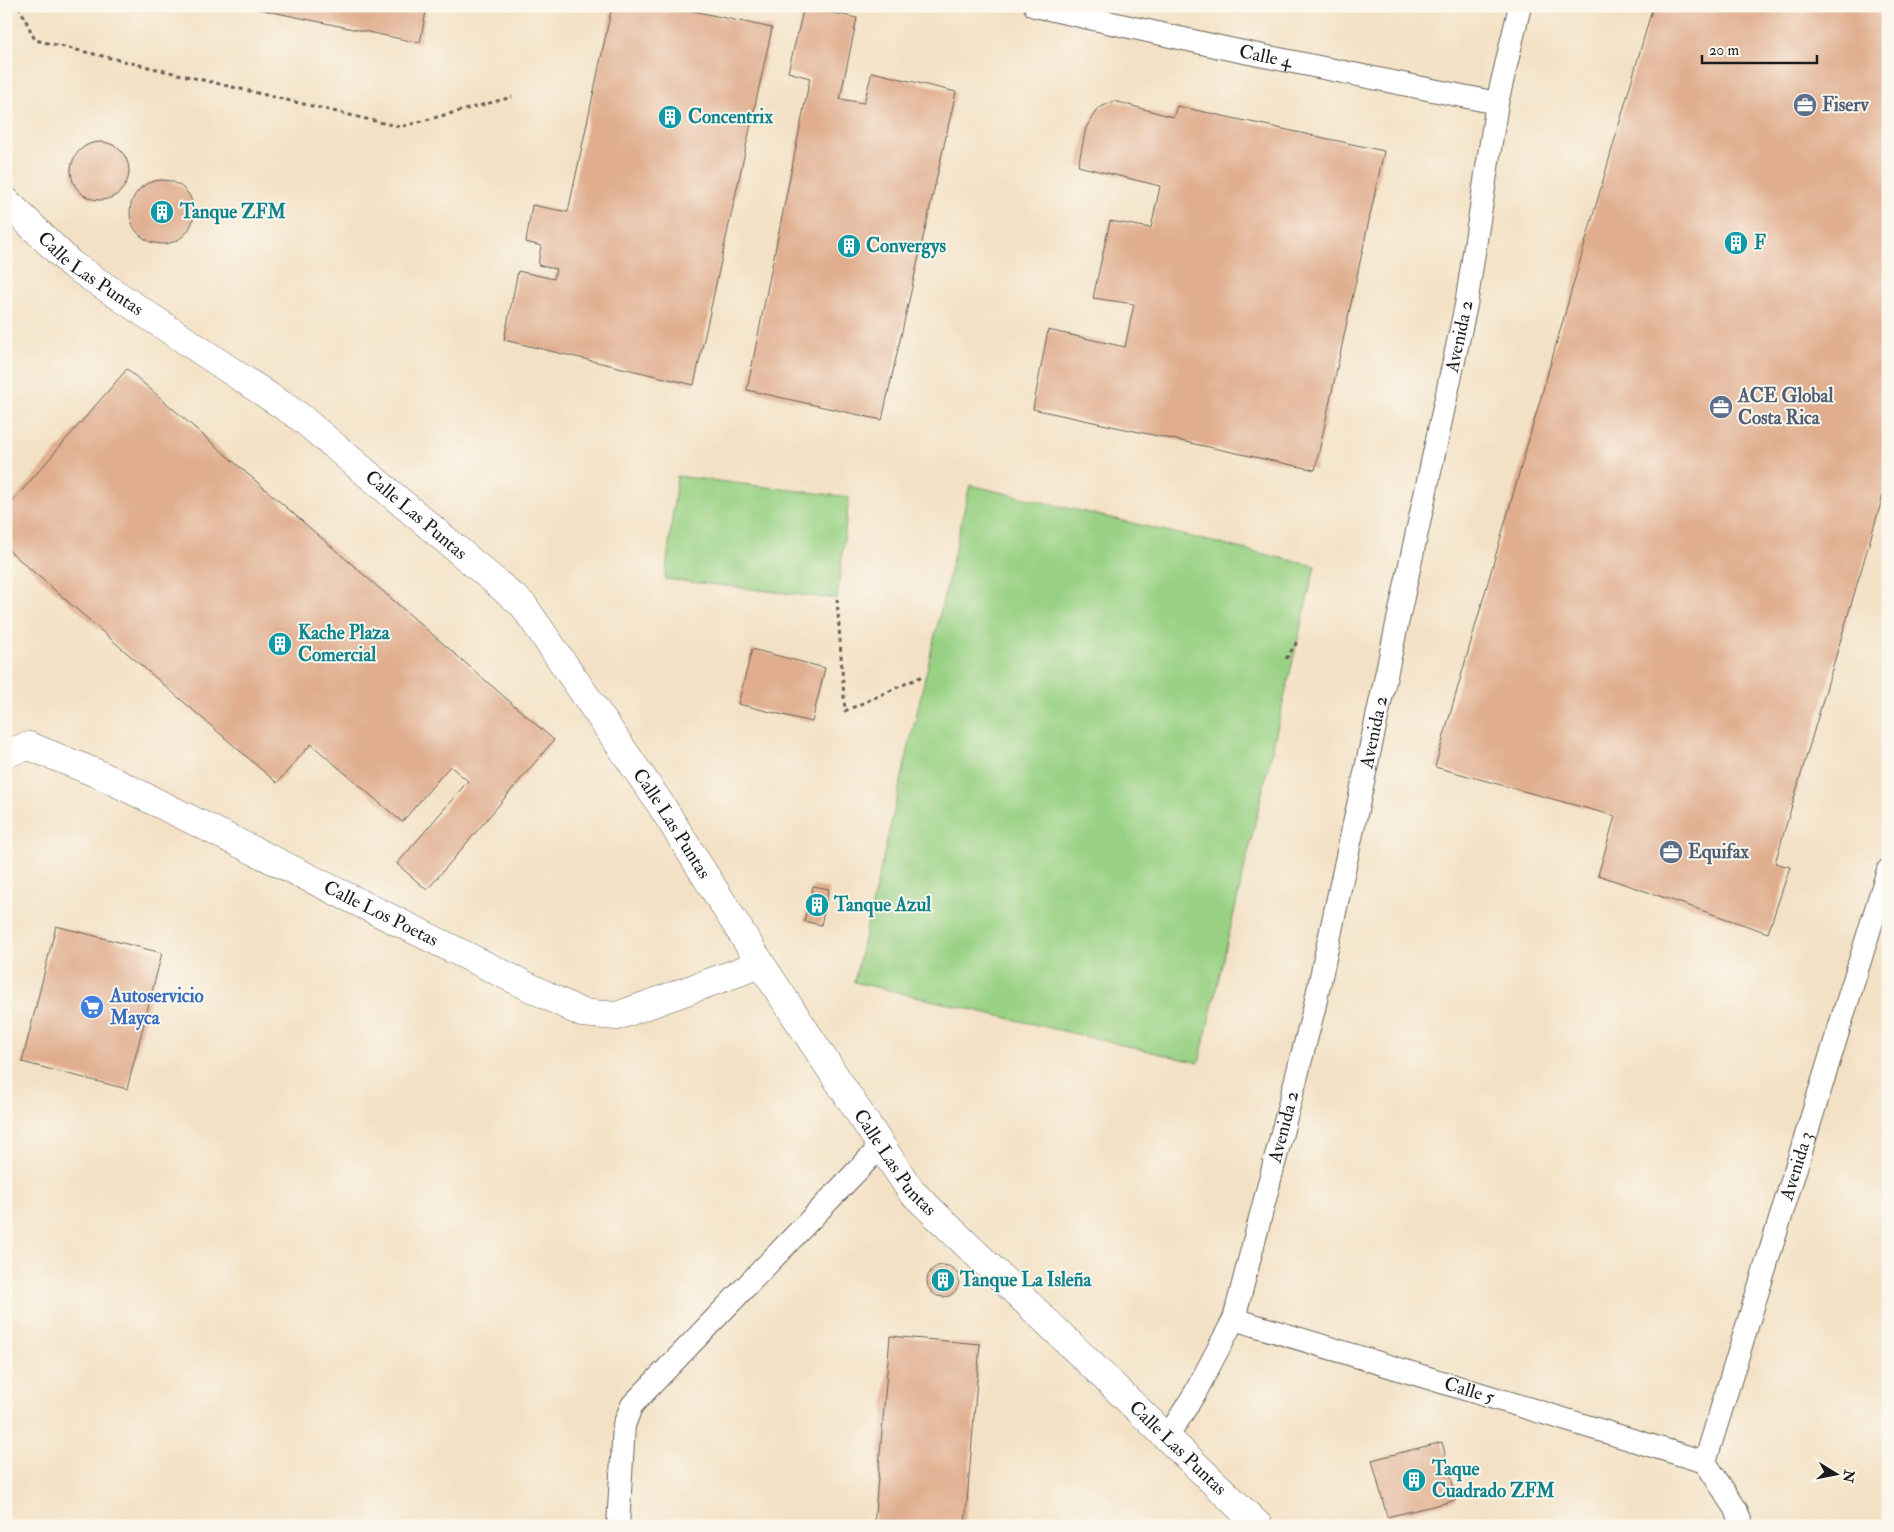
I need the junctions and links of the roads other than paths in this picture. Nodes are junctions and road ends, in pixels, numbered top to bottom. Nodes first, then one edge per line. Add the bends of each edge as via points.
1 (1035, 6) edge
2 (1520, 6) edge
3 (1497, 103) junction
4 (6, 202) edge
5 (6, 753) edge
6 (1888, 870) edge
7 (761, 964) junction
8 (881, 1146) junction
9 (1234, 1319) junction
10 (1167, 1438) junction
11 (1705, 1462) junction
12 (618, 1526) edge
13 (1259, 1526) edge
14 (1742, 1526) edge

1 - 3 lane, Calle 4
2 - 3 lane, Avenida 2
3 - 9 lane, Avenida 2 via 1466,304 1319,990
4 - 7 street, Calle Las Puntas via 71,264 300,417 523,605 660,802
5 - 7 street, Calle Los Poetas via 29,746 101,775 582,1013 617,1016
6 - 11 lane, Avenida 3
7 - 8 street, Calle Las Puntas
8 - 10 street, Calle Las Puntas via 910,1191
8 - 12 lane via 632,1405 624,1425
9 - 10 lane, Avenida 2
9 - 11 lane, Calle 5
10 - 13 street, Calle Las Puntas
11 - 14 lane via 1736,1508

